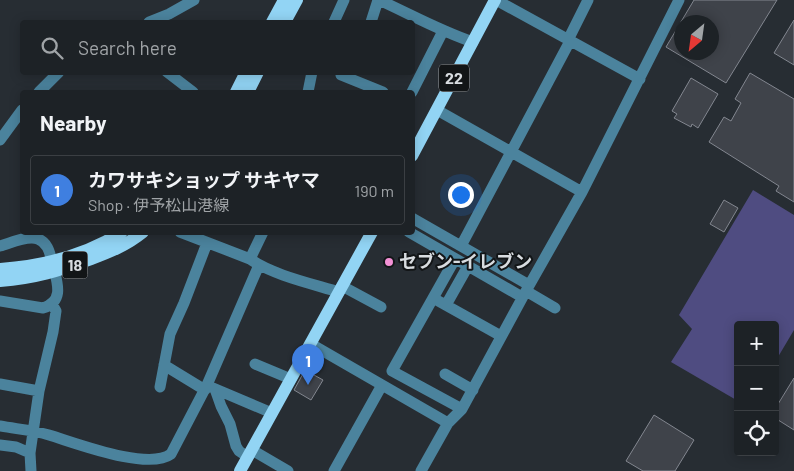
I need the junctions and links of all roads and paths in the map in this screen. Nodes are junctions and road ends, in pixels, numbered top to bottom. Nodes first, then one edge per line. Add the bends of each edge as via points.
1 (194, 0) edge
2 (284, 0) edge
3 (297, 0) edge
4 (344, 0) edge
5 (378, 0) edge
6 (496, 0) edge
7 (588, 0) edge
8 (679, 0) edge
9 (393, 3) edge
10 (154, 20) edge
11 (273, 20) edge
12 (286, 20) edge
13 (335, 20) edge
14 (372, 20) edge
15 (443, 31) junction
16 (569, 40) junction
17 (473, 42) junction
18 (56, 75) edge
19 (171, 75) edge
20 (244, 75) edge
21 (256, 75) edge
22 (311, 75) edge
23 (340, 75) dead end
24 (640, 80) junction
25 (354, 87) edge
26 (41, 90) edge
27 (190, 90) edge
28 (237, 90) edge
29 (249, 90) edge
30 (308, 90) edge
31 (371, 90) edge
32 (413, 90) edge
33 (437, 110) junction
34 (20, 113) edge
35 (0, 140) edge
36 (415, 150) edge
37 (512, 152) junction
38 (582, 192) junction
39 (415, 220) edge
40 (116, 235) edge
41 (139, 235) edge
42 (187, 235) edge
43 (262, 235) edge
44 (370, 235) edge
45 (414, 235) edge
46 (207, 243) junction
47 (0, 246) edge
48 (461, 246) junction
49 (455, 259) junction
50 (255, 262) junction
51 (468, 266) junction
52 (53, 267) junction
53 (0, 269) edge
54 (0, 280) edge
55 (341, 289) junction
56 (526, 291) junction
57 (433, 298) junction
58 (0, 301) edge
59 (52, 304) junction
60 (446, 305) junction
61 (381, 307) dead end
62 (555, 308) dead end
63 (501, 336) junction
64 (311, 344) junction
65 (255, 364) dead end
66 (164, 365) junction
67 (445, 374) dead end
68 (292, 379) junction
69 (0, 384) edge
70 (382, 385) junction
71 (160, 388) dead end
72 (209, 388) junction
73 (473, 390) junction
74 (38, 391) junction
75 (462, 410) junction
76 (272, 413) junction
77 (448, 422) junction
78 (0, 426) edge
79 (32, 431) junction
80 (0, 445) edge
81 (30, 453) junction
82 (250, 453) junction
83 (31, 471) edge
84 (240, 471) edge
85 (288, 471) edge
86 (334, 471) edge
87 (420, 471) edge

1 - 10 street
2 - 11 main road
3 - 12 main road
4 - 13 street
5 - 9 street
5 - 14 street
6 - 16 street
6 - 17 main road, 22
7 - 16 street
8 - 24 street
9 - 15 street
15 - 17 street
15 - 32 street
16 - 24 street
16 - 37 street
17 - 33 main road, 22
18 - 26 street
19 - 27 street
20 - 28 main road
21 - 29 main road
22 - 30 street
23 - 25 street
24 - 38 street
25 - 31 street
33 - 36 main road, 22
33 - 37 street
34 - 35 street
37 - 38 street
37 - 48 street
38 - 56 street
39 - 48 street
40 - 52 main road, 18
41 - 52 main road, 18 via 114,251
42 - 46 street
43 - 50 street
44 - 55 main road
45 - 49 street
46 - 50 street
46 - 66 street via 170,334
47 - 52 street via 37,239 47,246
48 - 56 street
49 - 51 street
49 - 57 street
50 - 55 street via 300,280
50 - 72 street
51 - 56 street
51 - 60 street
52 - 53 main road, 18
52 - 54 main road, 18 via 36,277
52 - 59 street via 58,291
55 - 61 street
55 - 64 main road
56 - 62 street
56 - 63 street
57 - 60 street
57 - 75 street via 392,371
58 - 59 street via 43,308
59 - 74 street via 56,311 53,332
60 - 63 street
63 - 73 street
64 - 68 main road
64 - 70 street
65 - 68 street
66 - 71 street
66 - 72 street
67 - 73 street
68 - 76 main road
69 - 74 street
70 - 77 street
70 - 86 street
72 - 76 street
72 - 79 street via 171,454 160,460 111,454
72 - 82 street via 230,424 239,451
73 - 75 street
74 - 79 street
75 - 77 street
76 - 82 main road
77 - 87 street
78 - 79 street
79 - 81 street
80 - 81 street
81 - 83 street
82 - 84 main road
82 - 85 street

